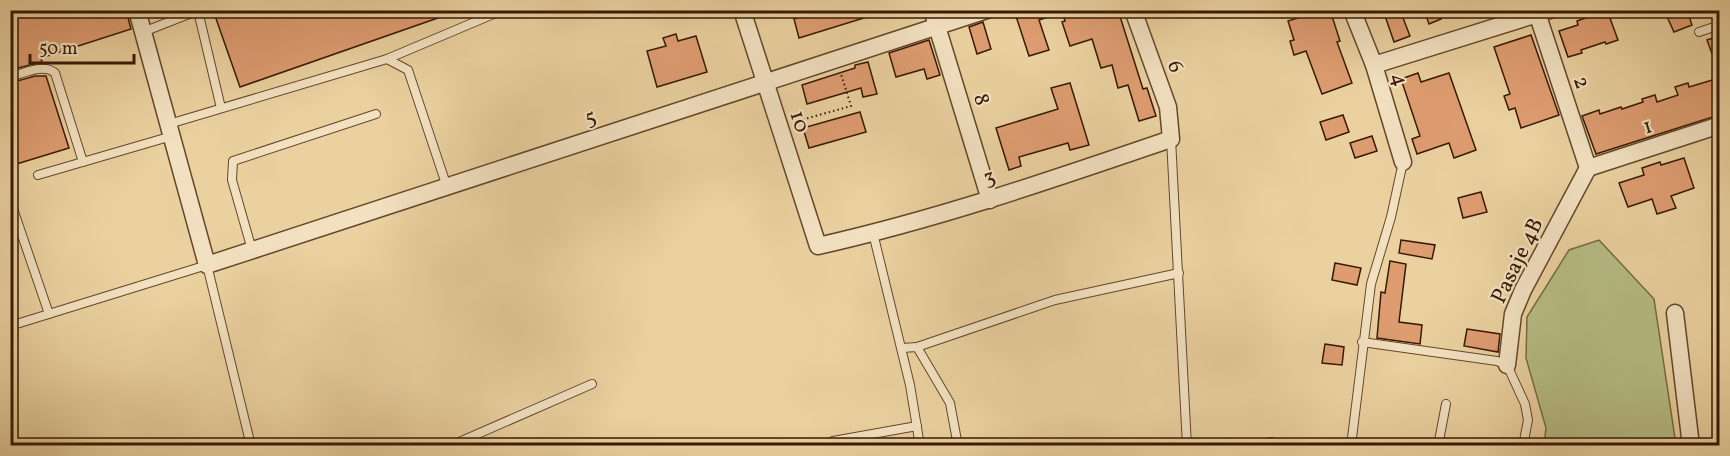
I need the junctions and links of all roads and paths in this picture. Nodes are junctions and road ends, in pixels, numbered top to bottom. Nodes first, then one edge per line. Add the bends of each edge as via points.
1 (137, 10) edge
2 (503, 10) edge
3 (742, 10) edge
4 (987, 10) edge
5 (1132, 10) edge
6 (1352, 10) edge
7 (198, 11) edge
8 (1541, 12) edge
9 (934, 19) edge
10 (1719, 25) edge
11 (143, 32) junction
12 (1699, 32) dead end
13 (387, 59) junction
14 (836, 60) junction
15 (1374, 65) junction
16 (10, 77) edge
17 (765, 83) junction
18 (221, 108) junction
19 (376, 114) dead end
20 (1719, 125) edge
21 (779, 127) junction
22 (171, 130) junction
23 (1171, 139) junction
24 (83, 162) junction
25 (1403, 162) joint
26 (1588, 168) junction
27 (38, 175) dead end
28 (447, 187) junction
29 (10, 200) edge
30 (990, 200) junction
31 (873, 233) junction
32 (818, 246) joint
33 (252, 250) junction
34 (207, 265) junction
35 (1179, 273) junction
36 (1676, 313) dead end
37 (49, 314) junction
38 (10, 326) edge
39 (1362, 342) junction
40 (916, 347) junction
41 (902, 348) junction
42 (1507, 364) junction
43 (592, 384) dead end
44 (1446, 404) dead end
45 (917, 426) junction
46 (1270, 442) dead end
47 (251, 446) edge
48 (450, 446) edge
49 (825, 446) edge
50 (920, 446) edge
51 (958, 446) edge
52 (1187, 446) edge
53 (1288, 446) edge
54 (1348, 446) edge
55 (1437, 446) edge
56 (1523, 446) edge
57 (1691, 446) edge

1 - 11 street
2 - 13 lane
3 - 17 street, 10
4 - 9 street, 5
5 - 23 street, 6 via 1168,107
6 - 15 street, 4
7 - 11 lane
7 - 18 lane
8 - 15 street
8 - 26 street, 2
9 - 14 street, 5
9 - 30 street, 8
10 - 12 lane
11 - 22 street
13 - 18 lane
13 - 28 lane via 408,70
14 - 17 street, 5
14 - 21 path via 851,106
15 - 25 street, 4
16 - 24 lane via 41,69 56,73
17 - 21 street, 10
17 - 28 street, 5
18 - 22 lane
19 - 33 lane via 233,161 232,180
20 - 26 street, 1
21 - 32 street, 10
22 - 24 lane
22 - 34 street
23 - 30 street, 3
23 - 35 lane
24 - 27 lane
25 - 39 lane via 1371,284
26 - 42 street, Pasaje 4B via 1513,314
28 - 33 street, 5
29 - 37 lane
30 - 31 street, 3
31 - 32 street, 3
31 - 41 lane
33 - 34 street, 5
34 - 37 lane
34 - 47 lane
35 - 40 lane via 1055,300
35 - 52 lane
36 - 57 street
37 - 38 lane
39 - 42 lane
39 - 54 lane
40 - 41 lane
40 - 51 lane via 950,403
41 - 45 lane
42 - 56 lane via 1525,404 1528,420
43 - 48 lane
44 - 55 lane
45 - 49 lane via 833,441
45 - 50 lane
46 - 53 lane

